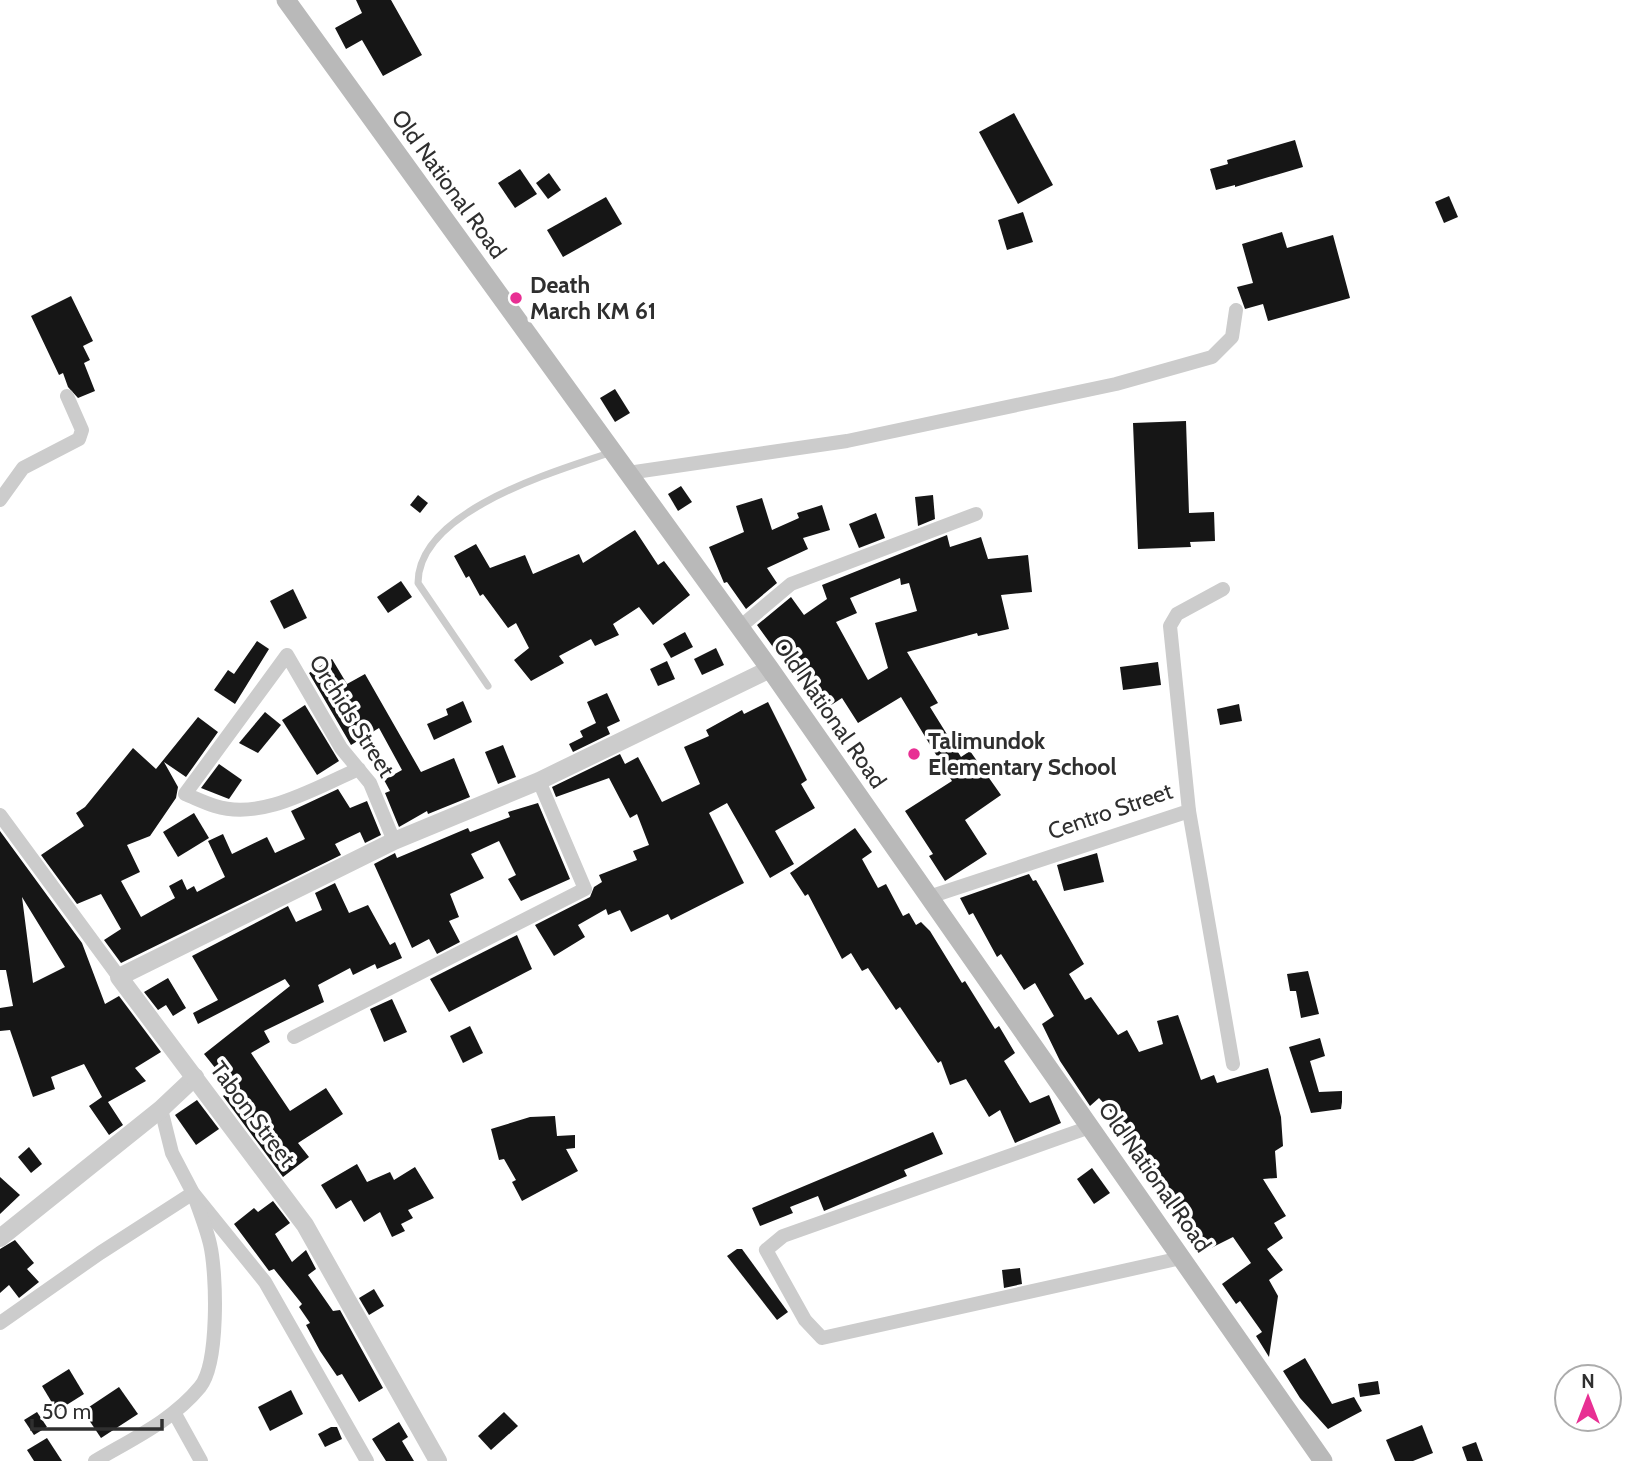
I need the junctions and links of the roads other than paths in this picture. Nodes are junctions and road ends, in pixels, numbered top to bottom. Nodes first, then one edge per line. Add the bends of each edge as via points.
1 (286, 0) edge
2 (1236, 310) dead end
3 (67, 396) dead end
4 (613, 452) junction
5 (628, 473) junction
6 (0, 500) edge
7 (976, 514) dead end
8 (1223, 589) dead end
9 (740, 627) junction
10 (770, 669) junction
11 (488, 686) dead end
12 (359, 769) junction
13 (538, 781) junction
14 (1189, 811) junction
15 (0, 815) edge
16 (394, 841) junction
17 (929, 897) junction
18 (120, 977) junction
19 (294, 1037) dead end
20 (1233, 1064) dead end
21 (195, 1077) junction
22 (161, 1109) junction
23 (1090, 1127) junction
24 (193, 1193) junction
25 (0, 1238) edge
26 (1181, 1258) junction
27 (0, 1323) edge
28 (175, 1414) junction
29 (95, 1461) edge
30 (201, 1461) edge
31 (367, 1461) edge
32 (438, 1461) edge
33 (1323, 1461) edge

1 - 4 main road, Old National Road
2 - 5 street via 1232,337 1212,357 1116,384 846,441
3 - 6 street via 82,430 79,439 23,468
4 - 5 main road, Old National Road
4 - 11 lane via 498,492 465,515 422,558 418,583
5 - 9 main road, Old National Road
7 - 9 street via 791,584
8 - 14 street, Centro Street via 1177,614 1170,626
9 - 10 main road, Old National Road
10 - 13 street
10 - 17 main road, Old National Road
12 - 12 street, Orchids Street via 271,807 224,808 185,794 287,655 341,748
12 - 16 street, Orchids Street via 370,783
13 - 16 street
13 - 19 street via 585,890
14 - 17 street, Centro Street
14 - 20 street
15 - 18 street, Tabon Street
16 - 18 street
17 - 23 main road, Old National Road
18 - 21 street, Tabon Street
21 - 22 street
21 - 32 street, Tabon Street via 305,1225
22 - 24 street via 172,1153
22 - 25 street
23 - 26 main road, Old National Road
23 - 26 street via 783,1236 766,1250 805,1320 822,1338
24 - 27 street
24 - 28 street via 210,1245 214,1340 202,1384
24 - 31 street via 265,1282
26 - 33 main road, Old National Road
28 - 29 street
28 - 30 street

